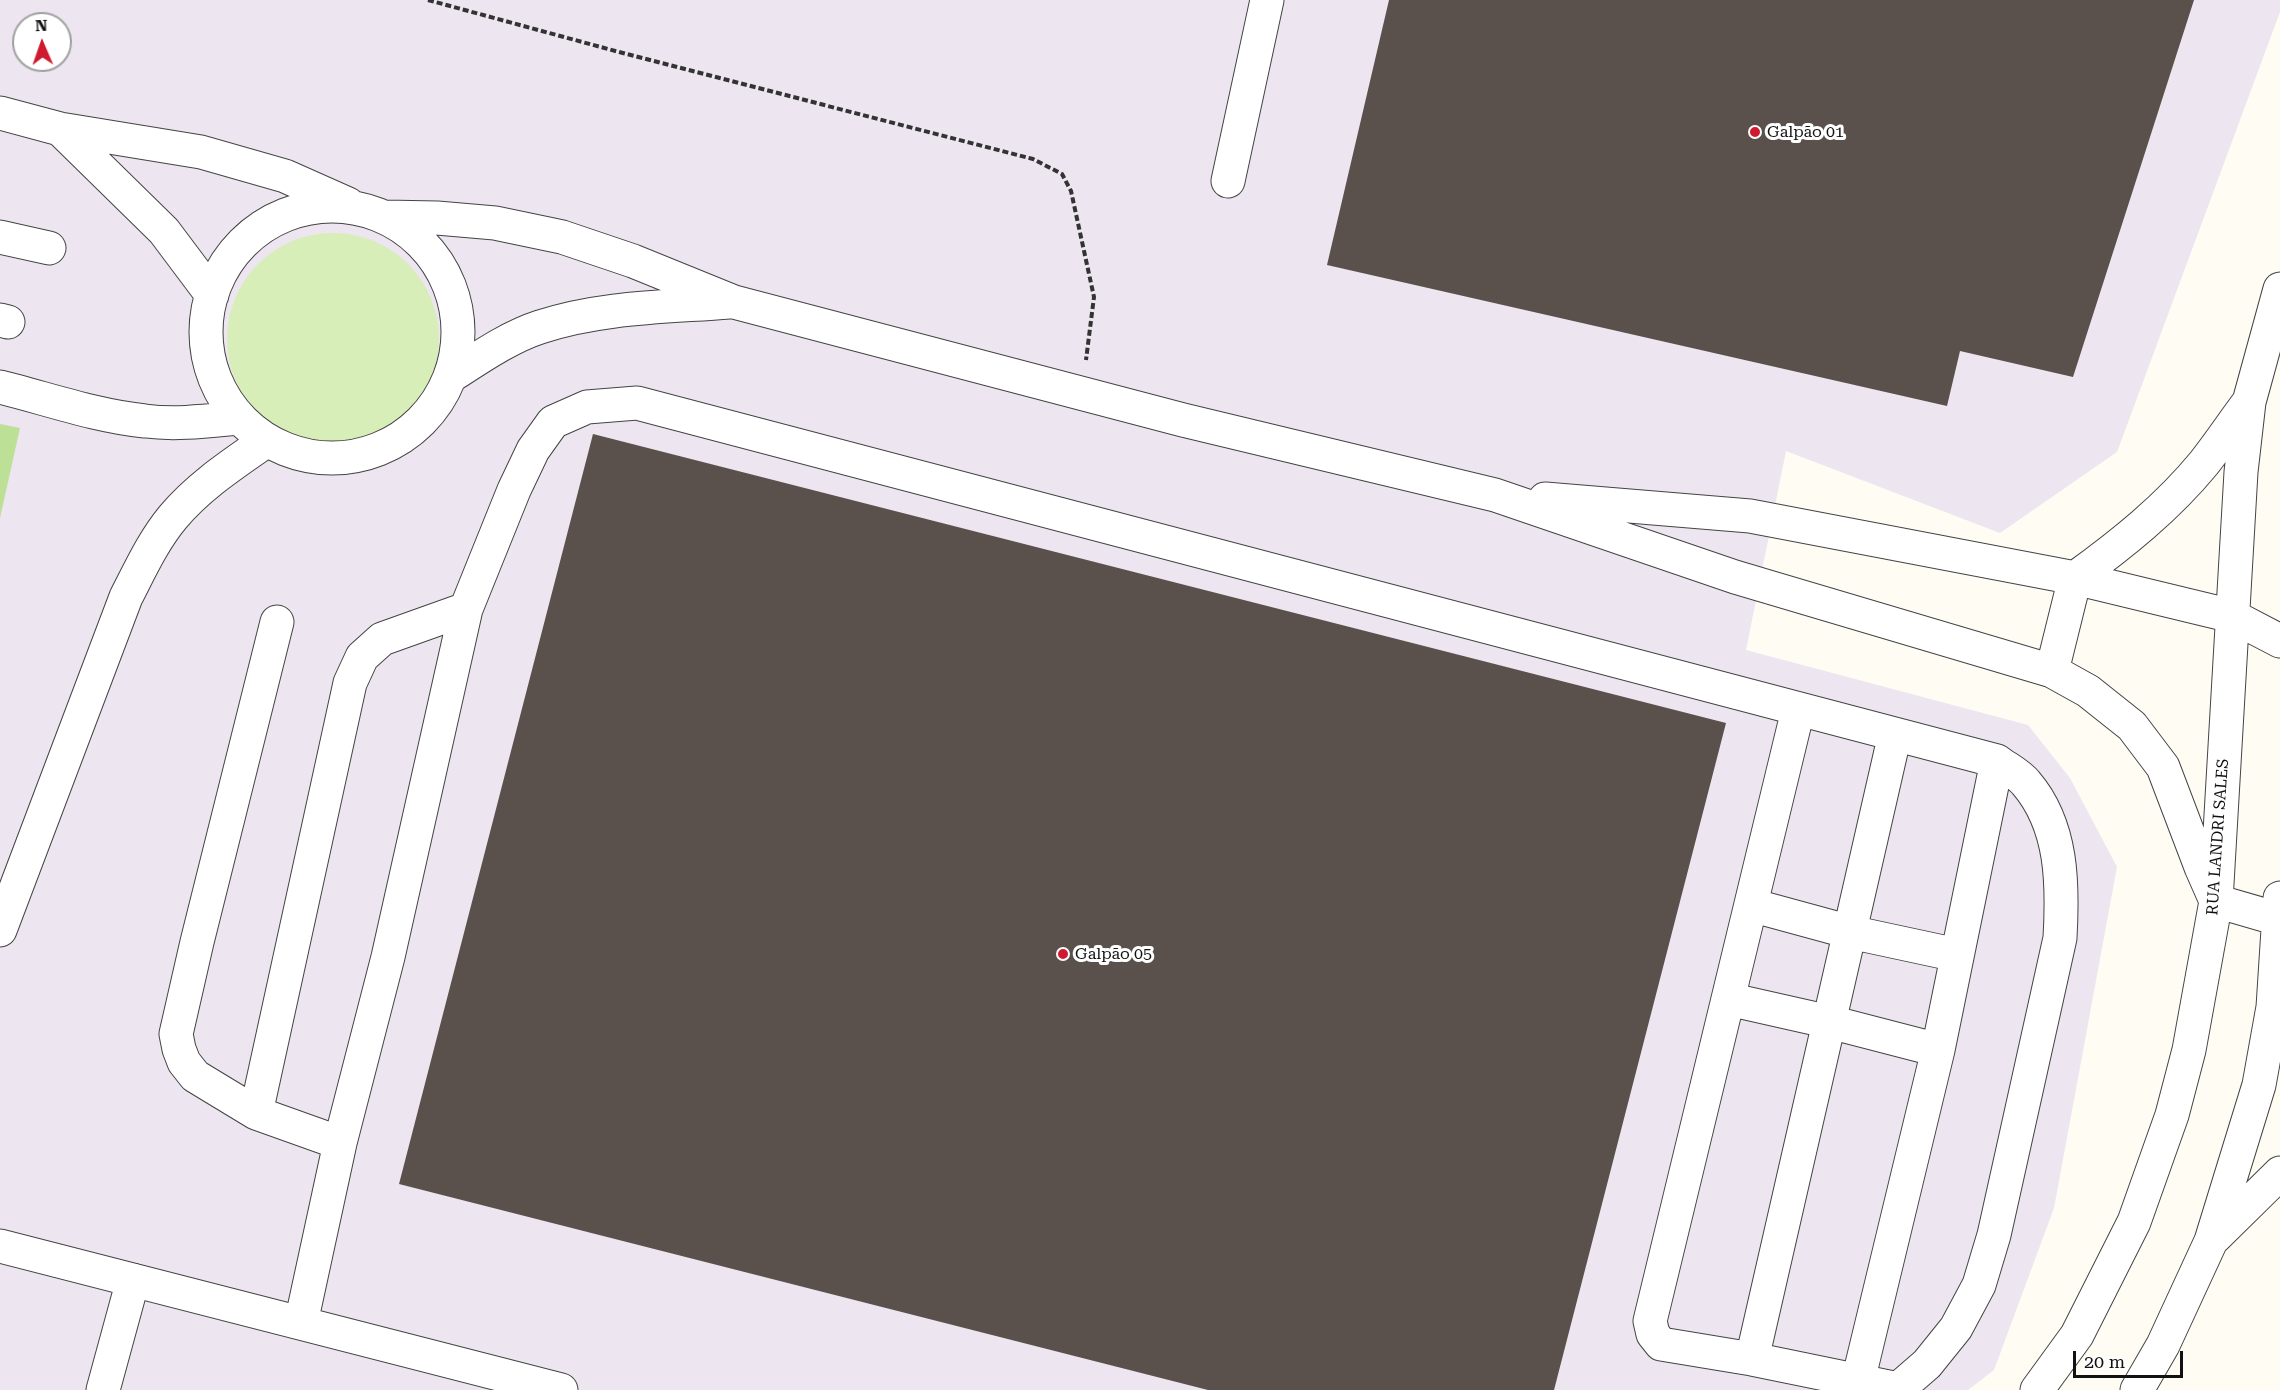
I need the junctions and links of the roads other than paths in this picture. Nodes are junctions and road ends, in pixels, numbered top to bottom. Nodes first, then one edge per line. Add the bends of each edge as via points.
1 (1267, 0) edge
2 (0, 113) edge
3 (60, 129) junction
4 (1228, 181) dead end
5 (372, 213) junction
6 (0, 237) edge
7 (49, 248) dead end
8 (2280, 289) edge
9 (212, 295) junction
10 (734, 302) junction
11 (451, 376) junction
12 (0, 387) edge
13 (2249, 402) junction
14 (238, 418) junction
15 (266, 441) junction
16 (1495, 495) junction
17 (2075, 578) junction
18 (466, 609) junction
19 (2232, 616) junction
20 (277, 622) dead end
21 (2280, 642) edge
22 (2052, 671) junction
23 (1798, 710) junction
24 (1895, 734) junction
25 (1996, 761) junction
26 (2217, 901) junction
27 (1751, 905) junction
28 (2279, 909) edge
29 (0, 930) edge
30 (1850, 932) junction
31 (1957, 955) junction
32 (1728, 999) junction
33 (1830, 1022) junction
34 (1938, 1050) junction
35 (256, 1113) junction
36 (340, 1143) junction
37 (2280, 1173) edge
38 (2211, 1241) junction
39 (0, 1246) edge
40 (133, 1280) junction
41 (301, 1323) junction
42 (1752, 1359) junction
43 (1858, 1381) junction
44 (103, 1390) edge
45 (561, 1390) edge
46 (1897, 1390) edge
47 (2037, 1390) edge
48 (2136, 1390) edge

1 - 4 street
2 - 3 street
3 - 5 street via 201,152 285,176
3 - 9 street via 164,231
5 - 9 street via 331,206 291,212 256,231 227,260
5 - 10 street via 495,223 562,237
5 - 11 street via 415,237 440,265 454,298 459,334
6 - 7 street
8 - 13 street, RUA LANDRI SALES
9 - 14 street via 204,328 208,361 219,391
10 - 11 street via 588,315 539,327
10 - 16 street via 1183,420
11 - 15 street via 430,414 397,441 356,456 313,457
12 - 14 street via 146,422
13 - 17 street via 2203,464 2166,504 2121,545
13 - 19 street, RUA LANDRI SALES
14 - 15 street
15 - 29 street via 205,484 172,517 150,552 126,597
16 - 17 street via 1750,516
16 - 22 street via 1735,578
17 - 19 street
17 - 22 street
18 - 23 street via 514,490 533,450 553,422 586,407 637,403
18 - 35 street via 382,639 362,657 350,683
18 - 36 street via 388,957
19 - 21 street
19 - 26 street, RUA LANDRI SALES
20 - 35 street via 176,1034 184,1062 195,1076
22 - 26 street via 2088,691 2132,726 2163,767
23 - 24 street
23 - 27 street
24 - 25 street
24 - 30 street
25 - 31 street
25 - 46 street via 2026,782 2049,818 2062,897 2060,938 1979,1285 1956,1328 1927,1364
26 - 28 street
26 - 47 street, RUA LANDRI SALES via 2181,1083 2134,1222 2077,1335
27 - 30 street
27 - 32 street
28 - 38 street via 2273,1007 2259,1085
30 - 31 street
30 - 33 street
31 - 34 street
32 - 33 street
32 - 42 street via 1650,1321 1661,1344
33 - 34 street
33 - 42 street
34 - 43 street
35 - 36 street
36 - 41 street
37 - 38 street
38 - 48 street via 2163,1345
39 - 40 street
40 - 41 street
40 - 44 street
41 - 45 street
42 - 43 street
43 - 46 street

